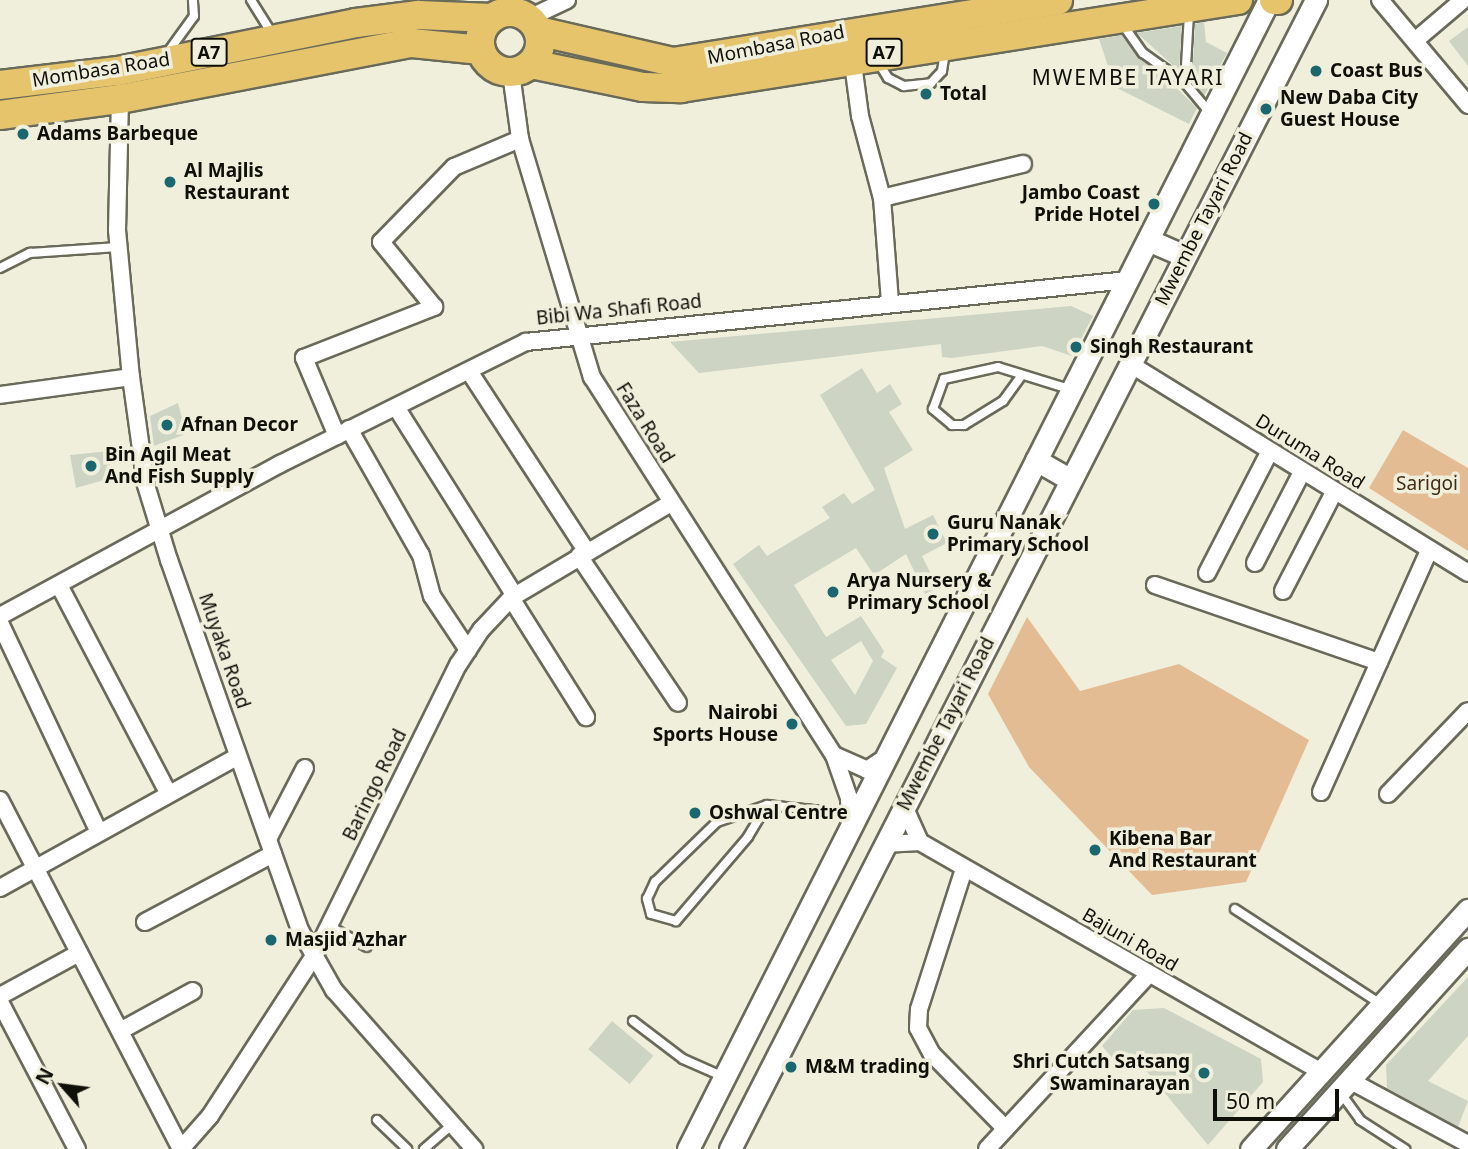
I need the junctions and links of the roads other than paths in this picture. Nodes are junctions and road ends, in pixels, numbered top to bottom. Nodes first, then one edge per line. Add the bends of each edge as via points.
1 (192, 0) edge
2 (251, 0) edge
3 (567, 0) edge
4 (1058, 0) edge
5 (1238, 0) edge
6 (1274, 0) edge
7 (1316, 0) edge
8 (1380, 0) edge
9 (1463, 0) edge
10 (1002, 4) edge
11 (1189, 7) junction
12 (516, 16) edge
13 (1119, 18) junction
14 (275, 39) junction
15 (1417, 39) junction
16 (947, 43) junction
17 (481, 50) junction
18 (863, 55) junction
19 (161, 62) junction
20 (521, 69) junction
21 (1185, 83) junction
22 (0, 85) edge
23 (120, 99) junction
24 (1468, 105) edge
25 (1211, 114) junction
26 (0, 115) edge
27 (520, 139) junction
28 (1023, 164) dead end
29 (882, 198) junction
30 (1148, 240) junction
31 (118, 247) junction
32 (1185, 256) junction
33 (0, 268) edge
34 (1128, 280) junction
35 (890, 301) junction
36 (576, 335) junction
37 (1130, 364) junction
38 (469, 371) junction
39 (1022, 375) junction
40 (131, 377) junction
41 (1072, 390) junction
42 (0, 395) edge
43 (396, 407) junction
44 (343, 432) junction
45 (1270, 451) junction
46 (1036, 460) junction
47 (1302, 472) junction
48 (1071, 480) junction
49 (1334, 492) junction
50 (671, 503) junction
51 (160, 532) junction
52 (1429, 551) junction
53 (583, 554) junction
54 (1255, 563) dead end
55 (1207, 573) dead end
56 (1468, 573) edge
57 (1155, 584) dead end
58 (60, 585) junction
59 (1283, 591) dead end
60 (513, 597) junction
61 (0, 616) edge
62 (0, 623) edge
63 (468, 650) junction
64 (1379, 662) junction
65 (916, 698) junction
66 (678, 703) dead end
67 (1468, 711) edge
68 (586, 717) dead end
69 (950, 718) junction
70 (834, 755) junction
71 (238, 756) junction
72 (886, 758) junction
73 (305, 768) dead end
74 (1321, 792) dead end
75 (168, 793) junction
76 (1388, 794) dead end
77 (0, 800) edge
78 (767, 804) junction
79 (904, 806) junction
80 (283, 816) junction
81 (261, 818) junction
82 (850, 821) junction
83 (99, 832) junction
84 (920, 842) junction
85 (884, 844) junction
86 (270, 846) junction
87 (35, 868) junction
88 (964, 869) junction
89 (0, 888) edge
90 (1235, 909) dead end
91 (1468, 910) edge
92 (145, 922) dead end
93 (329, 926) junction
94 (367, 947) dead end
95 (1468, 949) edge
96 (788, 951) junction
97 (79, 953) junction
98 (314, 956) junction
99 (822, 968) junction
100 (1147, 975) junction
101 (193, 991) dead end
102 (0, 996) edge
103 (0, 1002) edge
104 (1382, 1005) junction
105 (633, 1021) dead end
106 (120, 1031) junction
107 (1357, 1032) junction
108 (1380, 1046) junction
109 (1321, 1072) junction
110 (724, 1077) junction
111 (1344, 1086) junction
112 (377, 1120) dead end
113 (452, 1125) junction
114 (1006, 1129) junction
115 (1466, 1138) edge
116 (76, 1149) edge
117 (181, 1149) edge
118 (407, 1149) edge
119 (424, 1149) edge
120 (474, 1149) edge
121 (688, 1149) edge
122 (730, 1149) edge
123 (987, 1149) edge
124 (1251, 1149) edge
125 (1287, 1149) edge
126 (1405, 1149) edge

1 - 19 lane via 194,16
2 - 14 lane
3 - 12 street
4 - 10 highway, Mombasa Road / A7
5 - 11 highway, A7
6 - 25 street, Mwembe Tayari Road
7 - 32 street, Mwembe Tayari Road
8 - 15 street
9 - 15 street
10 - 12 highway, Mombasa Road / A7 via 673,62
11 - 13 highway, A7
11 - 21 lane
12 - 14 highway, Mombasa Road / A7 via 418,15
12 - 17 highway via 481,32
12 - 20 highway via 540,49
13 - 16 highway, A7
13 - 21 lane via 1143,53
14 - 19 highway, Mombasa Road / A7
15 - 24 street
16 - 18 highway, A7
16 - 18 lane via 943,71 931,83 904,86
17 - 20 highway via 492,67
17 - 23 highway, Mombasa Road / A7 via 412,43
18 - 20 highway, A7 via 663,89
18 - 29 street via 860,116
19 - 22 highway, Mombasa Road / A7
20 - 27 street, Faza Road
21 - 25 lane
23 - 26 highway, Mombasa Road / A7
23 - 31 street, Muyaka Road
25 - 30 street, Mwembe Tayari Road
27 - 36 street, Faza Road
27 - 44 street via 454,167 382,242 433,307 304,358
28 - 29 street
29 - 35 street
30 - 32 street
30 - 34 street, Mwembe Tayari Road
31 - 33 lane via 30,253
31 - 40 street, Muyaka Road
32 - 37 street, Mwembe Tayari Road
34 - 35 street, Bibi Wa Shafi Road
34 - 41 street, Mwembe Tayari Road
35 - 36 street, Bibi Wa Shafi Road
36 - 38 street, Bibi Wa Shafi Road via 526,342
36 - 50 street, Faza Road via 593,377
37 - 45 street, Duruma Road
37 - 48 street, Mwembe Tayari Road
38 - 43 street, Bibi Wa Shafi Road
38 - 53 street
39 - 39 lane via 998,367 944,379 933,409 952,425 964,425 1003,401
39 - 41 lane
40 - 42 street
40 - 51 street, Muyaka Road via 146,485
41 - 46 street, Mwembe Tayari Road
43 - 44 street, Bibi Wa Shafi Road
43 - 60 street
44 - 51 street, Bibi Wa Shafi Road
44 - 63 street via 421,555 432,596
45 - 47 street, Duruma Road
45 - 55 street
46 - 48 street
46 - 65 street, Mwembe Tayari Road
47 - 49 street, Duruma Road
47 - 54 street
48 - 69 street, Mwembe Tayari Road
49 - 52 street, Duruma Road
49 - 59 street
50 - 53 street, Baringo Road
50 - 70 street, Faza Road
51 - 58 street, Bibi Wa Shafi Road
51 - 71 street, Muyaka Road
52 - 56 street, Duruma Road
52 - 64 street
53 - 60 street, Baringo Road
53 - 66 street
57 - 64 street
58 - 61 street, Bibi Wa Shafi Road
58 - 75 street
60 - 63 street, Baringo Road
60 - 68 street
62 - 83 street
63 - 93 street, Baringo Road
64 - 74 street
65 - 69 street
65 - 72 street, Mwembe Tayari Road
67 - 76 street
69 - 79 street, Mwembe Tayari Road
70 - 72 street via 867,770
70 - 82 street, Faza Road
71 - 75 street
71 - 81 street, Muyaka Road
72 - 82 street, Mwembe Tayari Road
73 - 80 street
75 - 83 street
77 - 87 street
78 - 78 lane via 748,837 676,921 651,914 648,899 655,882 698,837 717,822
78 - 82 lane
79 - 84 street
79 - 85 street, Mwembe Tayari Road
80 - 81 street
80 - 86 street
81 - 86 street, Muyaka Road
82 - 96 street, Mwembe Tayari Road
83 - 87 street
84 - 85 street
84 - 88 street, Bajuni Road
85 - 99 street, Mwembe Tayari Road
86 - 92 street
86 - 98 street, Muyaka Road
87 - 89 street
87 - 97 street
88 - 100 street, Bajuni Road
88 - 114 street via 919,1009 918,1028 932,1054
90 - 104 lane
91 - 104 street
93 - 94 lane
93 - 98 street, Baringo Road
95 - 108 street
96 - 99 street
96 - 110 street, Mwembe Tayari Road
97 - 102 street
97 - 106 street
98 - 113 street, Muyaka Road via 334,990
98 - 117 street, Baringo Road via 210,1115
99 - 122 street, Mwembe Tayari Road
100 - 109 street, Bajuni Road
100 - 114 street
101 - 106 street
103 - 116 street
104 - 107 street
105 - 110 lane via 683,1059
106 - 117 street
107 - 108 street
107 - 109 street
108 - 111 street
109 - 124 street
110 - 121 street, Mwembe Tayari Road
111 - 115 street
111 - 125 street
111 - 126 lane via 1360,1120
112 - 118 lane
113 - 119 lane
113 - 120 street, Muyaka Road
114 - 123 street

